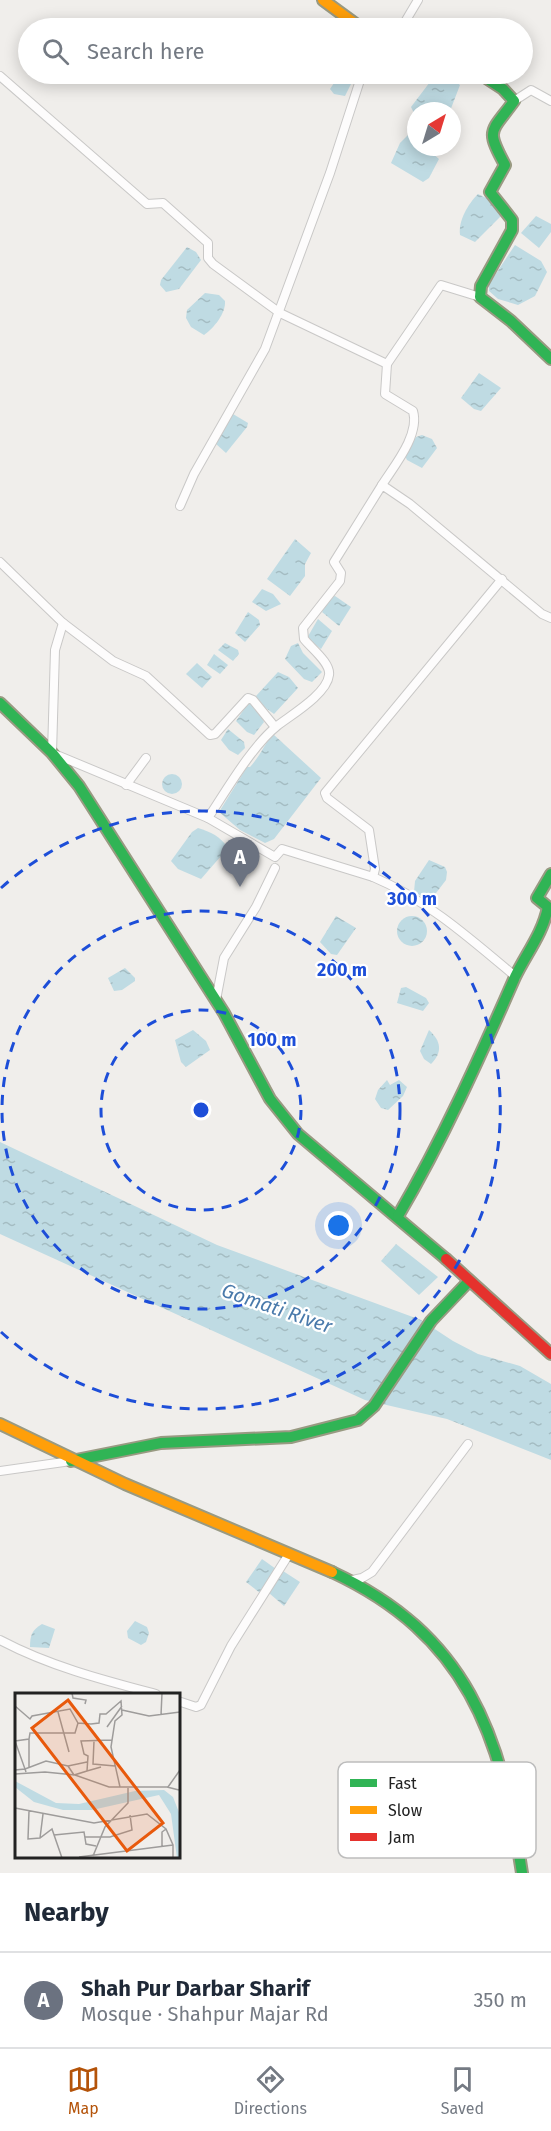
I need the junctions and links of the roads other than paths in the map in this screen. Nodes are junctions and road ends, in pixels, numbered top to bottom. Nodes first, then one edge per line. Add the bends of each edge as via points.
1 (323, 0) edge
2 (418, 0) edge
3 (347, 18) edge
4 (409, 18) edge
5 (0, 76) edge
6 (359, 84) edge
7 (495, 84) edge
8 (514, 101) junction
9 (551, 101) edge
10 (480, 297) junction
11 (280, 314) junction
12 (551, 359) edge
13 (387, 364) junction
14 (382, 485) junction
15 (180, 506) dead end
16 (0, 562) edge
17 (502, 579) junction
18 (551, 618) edge
19 (63, 623) junction
20 (0, 703) edge
21 (275, 727) junction
22 (52, 753) junction
23 (146, 758) dead end
24 (126, 785) junction
25 (208, 819) junction
26 (275, 868) dead end
27 (551, 874) edge
28 (373, 877) junction
29 (516, 977) junction
30 (216, 1000) junction
31 (398, 1216) junction
32 (469, 1281) junction
33 (551, 1354) edge
34 (0, 1424) edge
35 (468, 1444) dead end
36 (71, 1461) junction
37 (0, 1471) edge
38 (289, 1554) junction
39 (352, 1580) junction
40 (0, 1640) edge
41 (149, 1693) edge
42 (180, 1702) edge
43 (496, 1762) edge
44 (519, 1858) edge
45 (522, 1873) edge

1 - 3 street
2 - 4 street
5 - 11 street via 147,204 163,203 171,209 208,243 210,261
6 - 11 street
7 - 8 street
8 - 9 street via 531,90
8 - 10 street via 492,132 491,140 505,165 490,192 512,220 512,230 481,286
10 - 12 street
10 - 13 street via 441,285
11 - 13 street
11 - 15 street
13 - 14 street via 385,394 413,411 415,421 404,450
14 - 17 street
14 - 21 street via 334,562 341,573 340,582 303,628 304,639 330,672 328,680 313,699
16 - 19 street
17 - 18 street via 542,615
17 - 28 street via 325,793 369,830
19 - 21 street via 113,661 146,676 210,735 248,698 254,700
19 - 22 street via 55,650
20 - 22 street
21 - 25 street
22 - 24 street
22 - 30 street via 79,786
23 - 24 street
24 - 25 street
25 - 28 street via 275,857 282,849
26 - 30 street via 224,958
27 - 29 street via 537,898 548,907 547,916
28 - 29 street via 463,933
29 - 31 street via 436,1148
30 - 31 street via 270,1099 298,1134
31 - 32 street
32 - 33 street
32 - 36 street via 431,1321 374,1407 358,1420 291,1437 161,1443
34 - 36 street
35 - 39 street via 372,1572
36 - 37 street
36 - 38 street
38 - 39 street
38 - 42 street via 231,1646 201,1705
39 - 43 street via 420,1630 457,1670 475,1700
40 - 41 street via 74,1671
44 - 45 street

